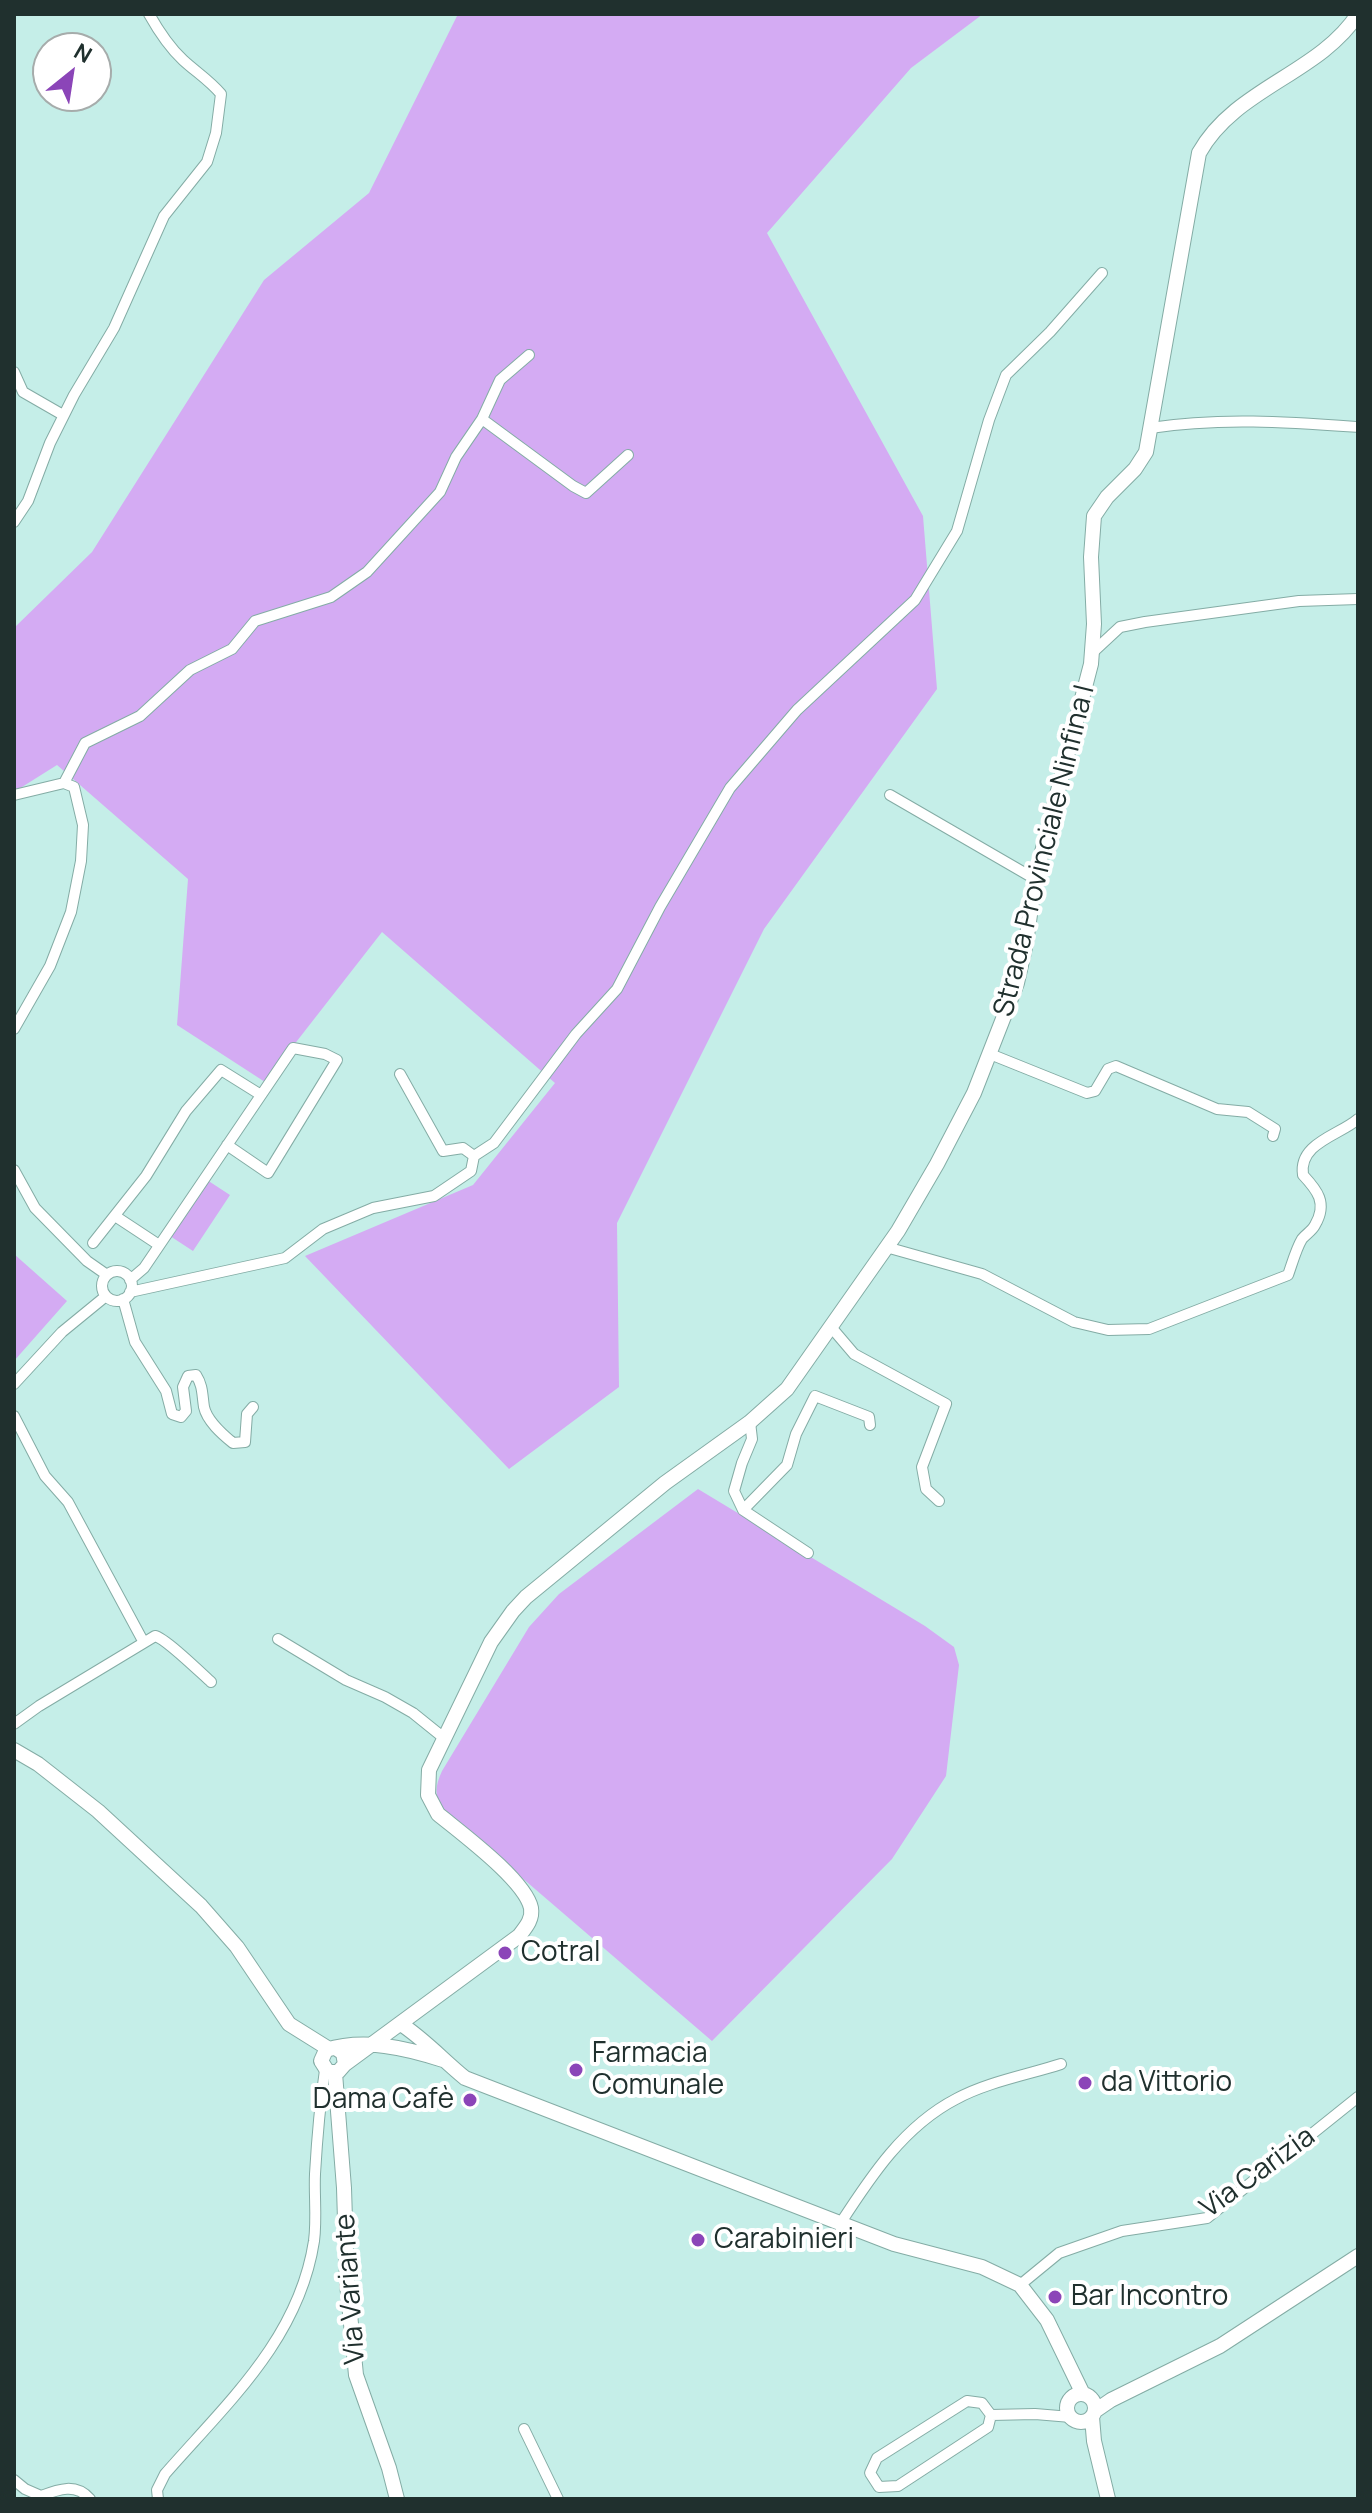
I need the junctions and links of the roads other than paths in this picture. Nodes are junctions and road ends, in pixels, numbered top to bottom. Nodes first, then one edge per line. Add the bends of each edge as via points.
1 (149, 14) edge
2 (1358, 14) edge
3 (1102, 273) dead end
4 (529, 355) dead end
5 (14, 372) edge
6 (63, 415) junction
7 (482, 419) junction
8 (1358, 427) edge
9 (1150, 428) junction
10 (628, 455) dead end
11 (14, 522) edge
12 (1358, 599) edge
13 (1092, 653) junction
14 (64, 783) junction
15 (14, 795) edge
16 (890, 795) dead end
17 (1035, 879) junction
18 (14, 1029) edge
19 (990, 1054) junction
20 (400, 1074) dead end
21 (261, 1095) junction
22 (1358, 1119) edge
23 (1273, 1136) dead end
24 (227, 1145) junction
25 (474, 1156) junction
26 (14, 1170) edge
27 (115, 1216) junction
28 (93, 1243) dead end
29 (159, 1245) junction
30 (886, 1247) junction
31 (107, 1275) junction
32 (130, 1280) junction
33 (106, 1296) junction
34 (127, 1296) junction
35 (831, 1327) junction
36 (14, 1384) edge
37 (253, 1407) dead end
38 (14, 1416) edge
39 (750, 1422) junction
40 (870, 1425) dead end
41 (939, 1501) dead end
42 (743, 1510) junction
43 (808, 1553) dead end
44 (278, 1639) dead end
45 (143, 1641) junction
46 (211, 1682) dead end
47 (14, 1724) edge
48 (444, 1738) junction
49 (14, 1750) edge
50 (421, 2010) junction
51 (401, 2024) junction
52 (369, 2044) junction
53 (421, 2046) junction
54 (332, 2061) junction
55 (1061, 2064) dead end
56 (1358, 2097) edge
57 (840, 2224) junction
58 (1358, 2256) edge
59 (1020, 2285) junction
60 (1082, 2408) junction
61 (991, 2415) junction
62 (524, 2429) dead end
63 (14, 2480) edge
64 (90, 2499) edge
65 (158, 2499) edge
66 (397, 2499) edge
67 (558, 2499) edge
68 (1108, 2499) edge

1 - 6 street via 183,60 221,94 216,133 207,162 164,216 114,328
2 - 9 main road, Strada Provinciale Ninfina I via 1334,42 1244,102 1199,153
3 - 25 street via 1006,375 957,531 915,600 797,710 730,788 617,989 494,1143
4 - 7 street via 500,380
5 - 6 street via 23,392
6 - 11 street
7 - 10 street via 586,493
7 - 14 street via 440,492 367,572 331,597 255,621 232,649 190,670 140,716 85,743
8 - 9 street via 1209,420
9 - 13 main road, Strada Provinciale Ninfina I via 1142,460 1094,516
12 - 13 street via 1299,601 1120,627
13 - 17 main road, Strada Provinciale Ninfina I
14 - 15 street
14 - 18 street via 74,787 83,825 71,912 50,966
16 - 17 street
17 - 19 main road, Strada Provinciale Ninfina I via 1022,961
19 - 23 street via 1087,1093 1116,1066 1217,1109 1248,1112 1275,1129
19 - 30 main road, Strada Provinciale Ninfina I via 937,1164
20 - 25 street via 443,1151 463,1148
21 - 24 street
21 - 24 street via 293,1048 337,1060 268,1173
21 - 27 street via 221,1070 186,1111
22 - 30 street via 1315,1145 1303,1166 1303,1175 1320,1196 1319,1214 1288,1275 1149,1329 1108,1330 1074,1322 982,1274
24 - 29 street
25 - 34 street via 471,1171 434,1196 373,1208 323,1229 285,1258
26 - 31 street via 35,1208
27 - 28 street
27 - 29 street
29 - 32 street
30 - 35 main road, Strada Provinciale Ninfina I
31 - 32 street via 121,1272
31 - 33 street via 102,1284
32 - 34 street
33 - 34 street
33 - 36 street via 62,1332
34 - 37 street via 135,1342 166,1391 172,1414 181,1417 186,1411 183,1387 188,1376 196,1375 203,1386 205,1410 233,1443 245,1442 247,1414
35 - 39 main road, Strada Provinciale Ninfina I via 787,1389
35 - 41 street via 854,1354 946,1404 922,1467 926,1489
38 - 45 street via 45,1476 68,1502
39 - 42 street via 752,1439 734,1491
39 - 48 main road, Strada Provinciale Ninfina I via 665,1483 526,1597 491,1642
40 - 42 street via 869,1417 815,1396 787,1465
42 - 43 street
44 - 48 street via 413,1713
45 - 46 street via 162,1638
45 - 47 street
48 - 50 main road, Strada Provinciale Ninfina I via 427,1779 430,1802 516,1882 530,1904 531,1917 519,1936
49 - 54 main road via 98,1811 201,1906 237,1947 289,2024
50 - 51 main road, Strada Provinciale Ninfina I
50 - 53 main road
51 - 52 main road, Strada Provinciale Ninfina I
51 - 53 main road
52 - 53 main road
52 - 54 main road
53 - 57 main road via 465,2078
54 - 65 street via 315,2176 314,2239 296,2306 250,2379 165,2474
54 - 66 main road, Via Variante via 356,2375
55 - 57 street via 956,2098 925,2120 898,2143
56 - 59 street, Via Carizia via 1207,2218 1122,2231 1059,2253
57 - 59 main road via 982,2267
58 - 60 main road via 1220,2346 1111,2400
59 - 60 main road via 1047,2320
60 - 61 street via 1052,2415
60 - 68 main road
61 - 61 street via 982,2403 967,2401 877,2458 870,2473 879,2487 898,2486 988,2427
62 - 67 street
63 - 64 street via 41,2496 63,2488 83,2491

